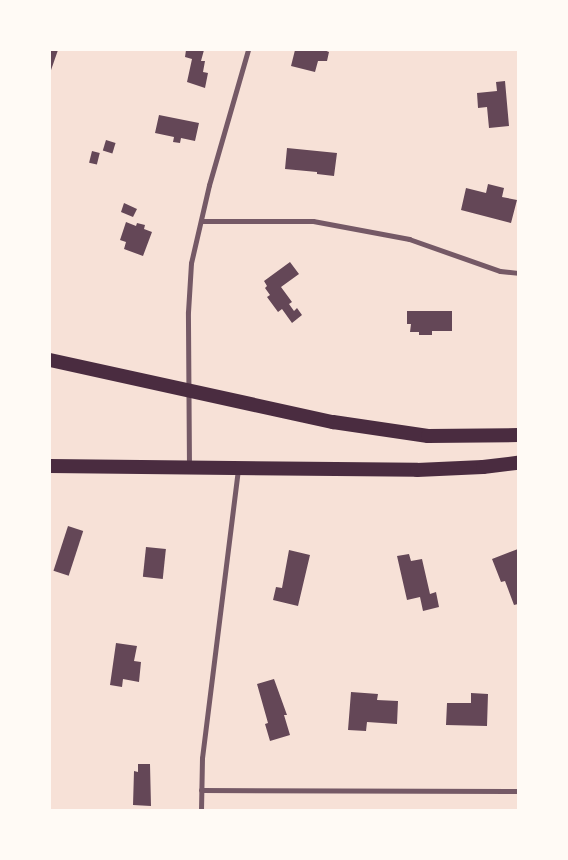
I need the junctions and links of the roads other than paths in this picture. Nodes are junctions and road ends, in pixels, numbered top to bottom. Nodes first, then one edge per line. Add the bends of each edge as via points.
1 (248, 50) edge
2 (202, 221) junction
3 (518, 273) edge
4 (50, 360) edge
5 (189, 392) junction
6 (518, 435) edge
7 (518, 463) edge
8 (50, 466) edge
9 (189, 468) junction
10 (238, 468) junction
11 (201, 790) junction
12 (518, 791) edge
13 (201, 810) edge

1 - 2 street via 209,185
2 - 3 street via 313,221 409,239 500,271
2 - 5 street via 188,282
4 - 5 highway
5 - 6 highway via 333,422 428,436
5 - 9 street
7 - 10 highway via 417,470
8 - 9 highway
9 - 10 highway
10 - 11 street via 202,758
11 - 12 street
11 - 13 street

